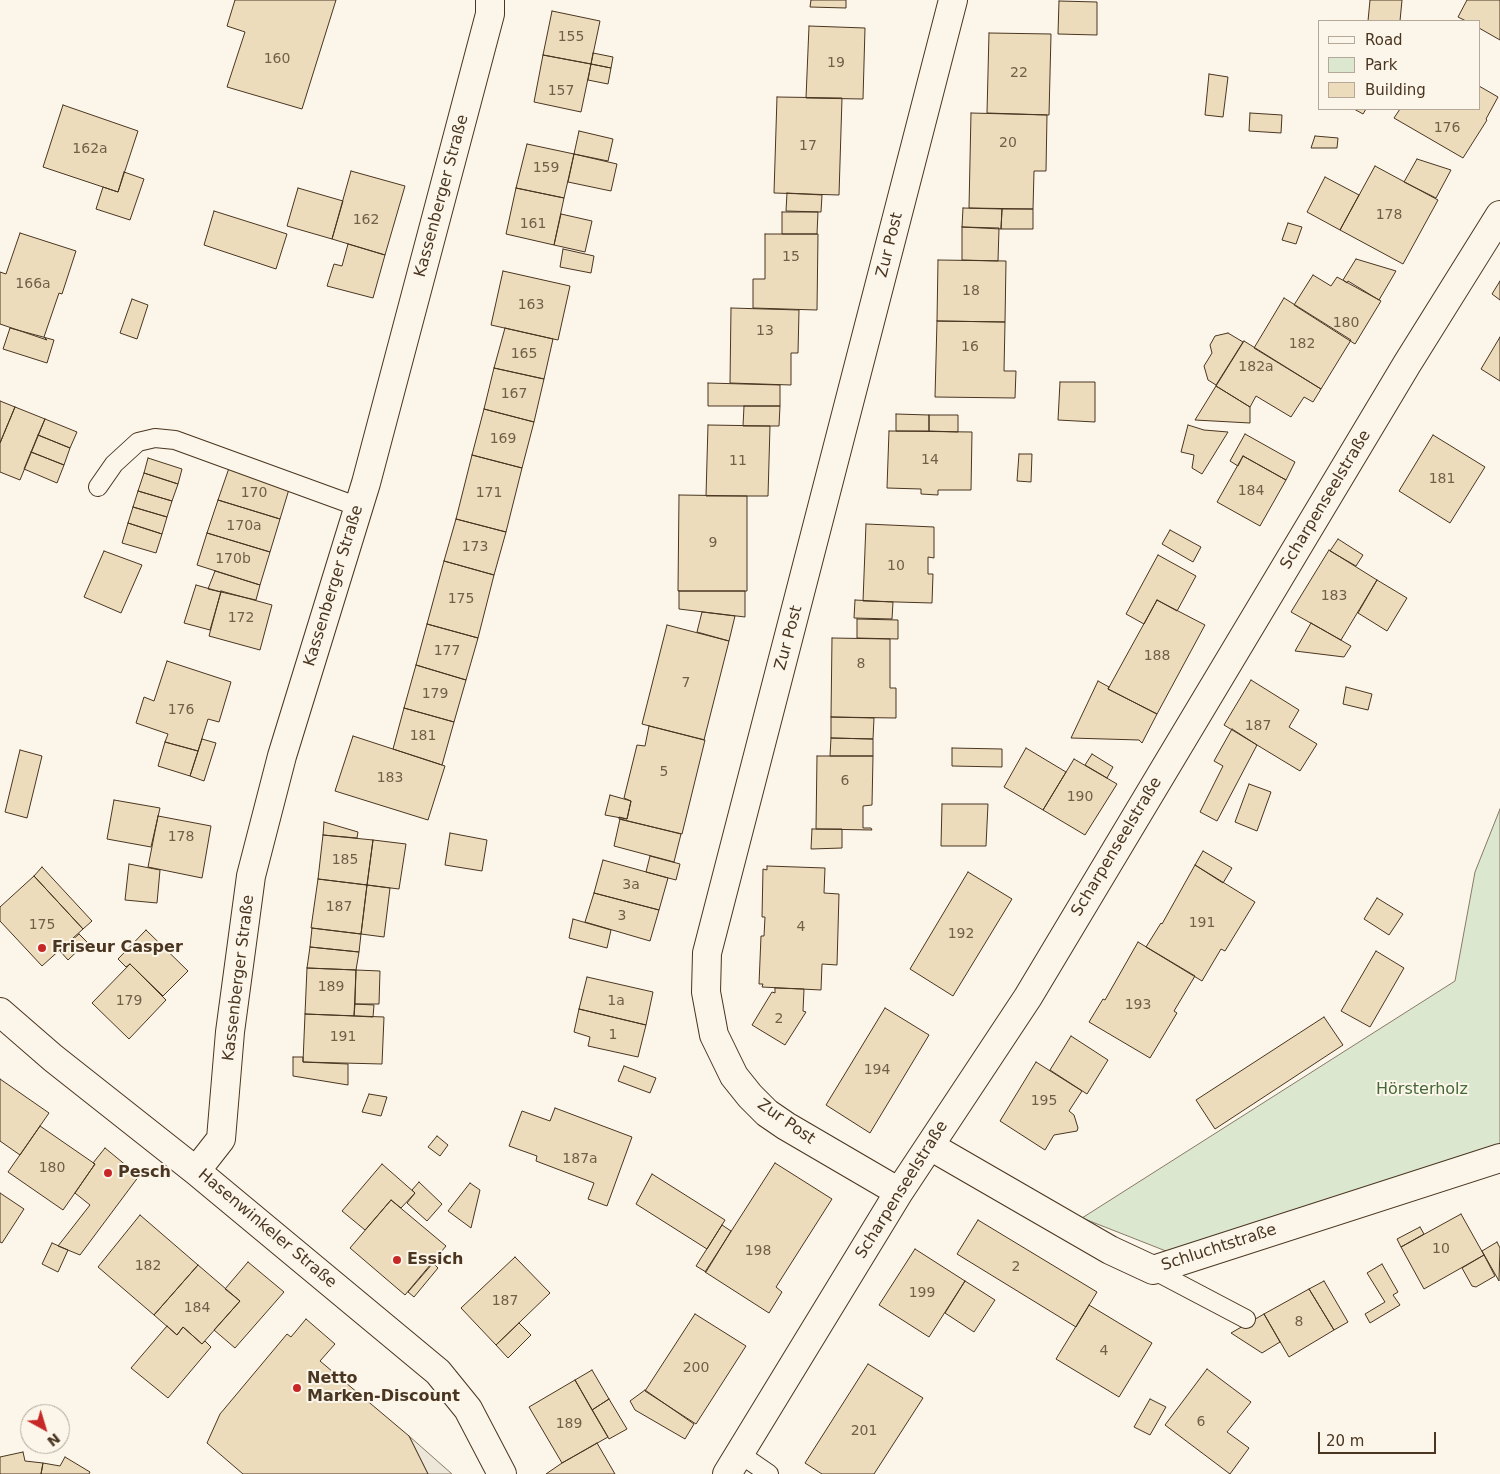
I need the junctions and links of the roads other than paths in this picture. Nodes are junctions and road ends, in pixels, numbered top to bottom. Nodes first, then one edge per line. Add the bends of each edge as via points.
1 (490, 0) edge
2 (953, 0) edge
3 (1500, 215) edge
4 (98, 487) dead end
5 (358, 507) junction
6 (0, 1012) edge
7 (930, 1146) junction
8 (1500, 1158) edge
9 (196, 1171) junction
10 (899, 1192) junction
11 (1153, 1270) junction
12 (1246, 1319) dead end
13 (733, 1464) edge
14 (502, 1474) edge
15 (769, 1474) edge

1 - 5 street, Kassenberger Straße via 490,14
2 - 10 street, Zur Post via 707,953 706,992 714,1035 734,1076 750,1096 786,1126
3 - 7 street, Scharpenseelstraße via 1028,997
4 - 5 lane via 114,464 138,442 155,438 175,440
5 - 9 street, Kassenberger Straße via 282,756 251,876 230,1032 221,1139
6 - 9 street, Hasenwinkeler Straße
7 - 10 street, Scharpenseelstraße
7 - 11 street, Schluchtstraße via 1110,1250
8 - 11 street, Schluchtstraße
9 - 14 street, Hasenwinkeler Straße via 438,1372 468,1409
10 - 13 street, Scharpenseelstraße
11 - 12 lane
13 - 15 lane

